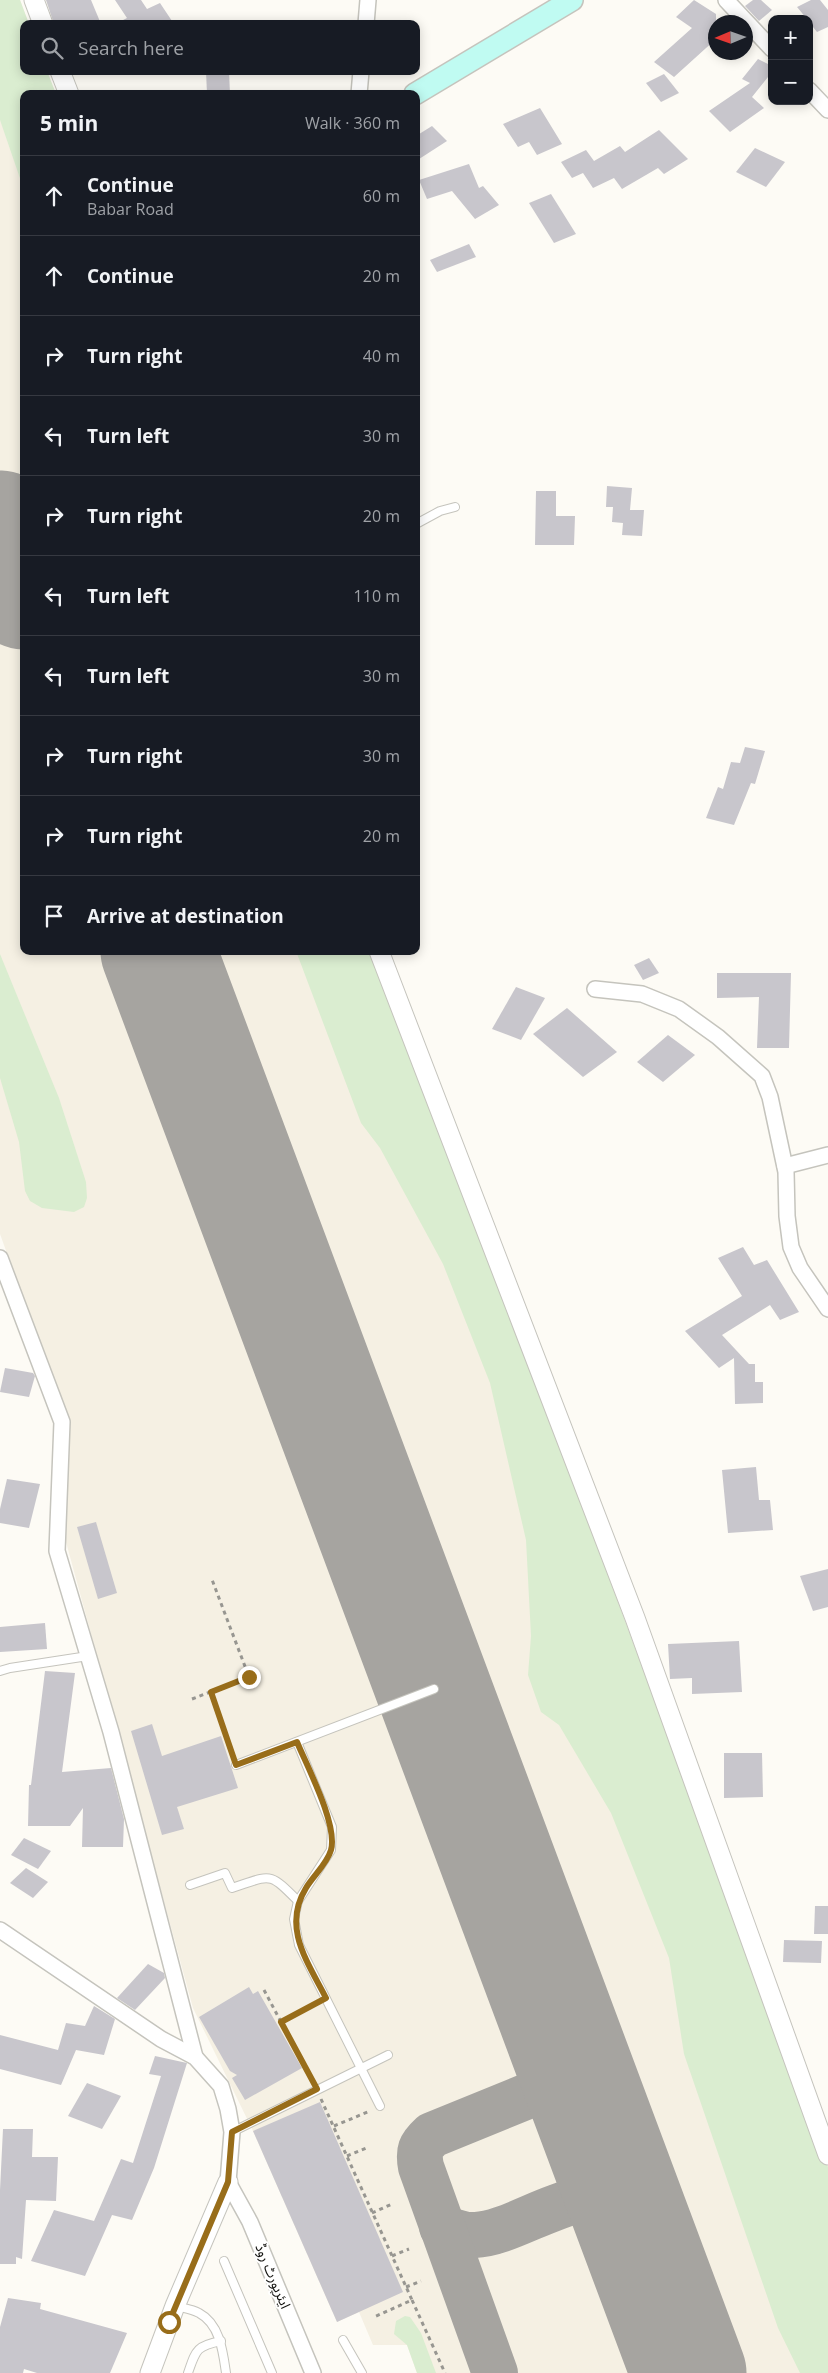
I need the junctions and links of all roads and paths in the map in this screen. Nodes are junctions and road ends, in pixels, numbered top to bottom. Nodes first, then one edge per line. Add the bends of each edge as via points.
1 (34, 0) edge
2 (368, 0) edge
3 (572, 0) edge
4 (726, 0) edge
5 (42, 20) edge
6 (366, 20) edge
7 (768, 45) edge
8 (62, 75) edge
9 (360, 75) edge
10 (67, 90) edge
11 (359, 90) edge
12 (420, 91) edge
13 (813, 94) edge
14 (828, 110) edge
15 (455, 507) dead end
16 (420, 522) edge
17 (381, 955) edge
18 (595, 990) dead end
19 (828, 1155) edge
20 (785, 1166) junction
21 (0, 1258) edge
22 (828, 1309) edge
23 (211, 1578) dead end
24 (88, 1656) junction
25 (0, 1671) edge
26 (434, 1689) dead end
27 (211, 1692) junction
28 (192, 1699) dead end
29 (297, 1742) junction
30 (236, 1765) joint
31 (190, 1885) dead end
32 (298, 1901) junction
33 (0, 1930) edge
34 (264, 1990) dead end
35 (326, 1998) junction
36 (281, 2022) junction
37 (388, 2055) dead end
38 (195, 2057) junction
39 (361, 2068) junction
40 (317, 2089) junction
41 (380, 2106) joint
42 (334, 2126) junction
43 (232, 2132) junction
44 (369, 2147) dead end
45 (828, 2155) edge
46 (347, 2156) junction
47 (228, 2182) junction
48 (392, 2204) dead end
49 (372, 2213) junction
50 (409, 2249) dead end
51 (392, 2256) junction
52 (224, 2261) dead end
53 (421, 2281) dead end
54 (406, 2287) junction
55 (412, 2300) junction
56 (175, 2306) junction
57 (374, 2317) dead end
58 (221, 2340) junction
59 (343, 2340) dead end
60 (150, 2373) edge
61 (188, 2373) edge
62 (226, 2373) edge
63 (272, 2373) edge
64 (313, 2373) edge
65 (362, 2373) edge
66 (445, 2373) edge

1 - 5 street
2 - 6 street
3 - 12 main road
4 - 7 street
8 - 10 street
9 - 11 street
13 - 14 street
15 - 16 lane
17 - 45 street via 635,1618
18 - 20 street via 642,994 679,1009 718,1037 762,1076 770,1097
19 - 20 street
20 - 22 street via 791,1247 800,1268
21 - 24 street via 62,1422 57,1551
23 - 27 path via 249,1677
24 - 25 lane
24 - 38 street via 111,1732
26 - 29 lane
27 - 28 path
27 - 30 path
29 - 30 lane
29 - 32 lane via 332,1827 331,1850
31 - 32 lane via 224,1873 232,1888 271,1878
32 - 35 lane via 294,1919 299,1945
33 - 38 street via 161,2040
34 - 36 path
35 - 36 path
35 - 39 lane
36 - 40 path
37 - 39 lane
38 - 43 street via 221,2086
39 - 40 lane
39 - 41 lane
40 - 42 path
40 - 43 lane
41 - 42 path
42 - 46 path
43 - 47 street
44 - 46 path
46 - 49 path
47 - 56 street
47 - 64 street, ایئرپورٹ روڈ via 250,2222
48 - 49 path
49 - 51 path
50 - 51 path
51 - 54 path
52 - 63 lane
53 - 54 path
54 - 55 path
55 - 57 path
55 - 66 path
56 - 58 lane via 199,2313 211,2321
56 - 60 street
58 - 61 lane via 198,2349
58 - 62 lane
59 - 65 lane

